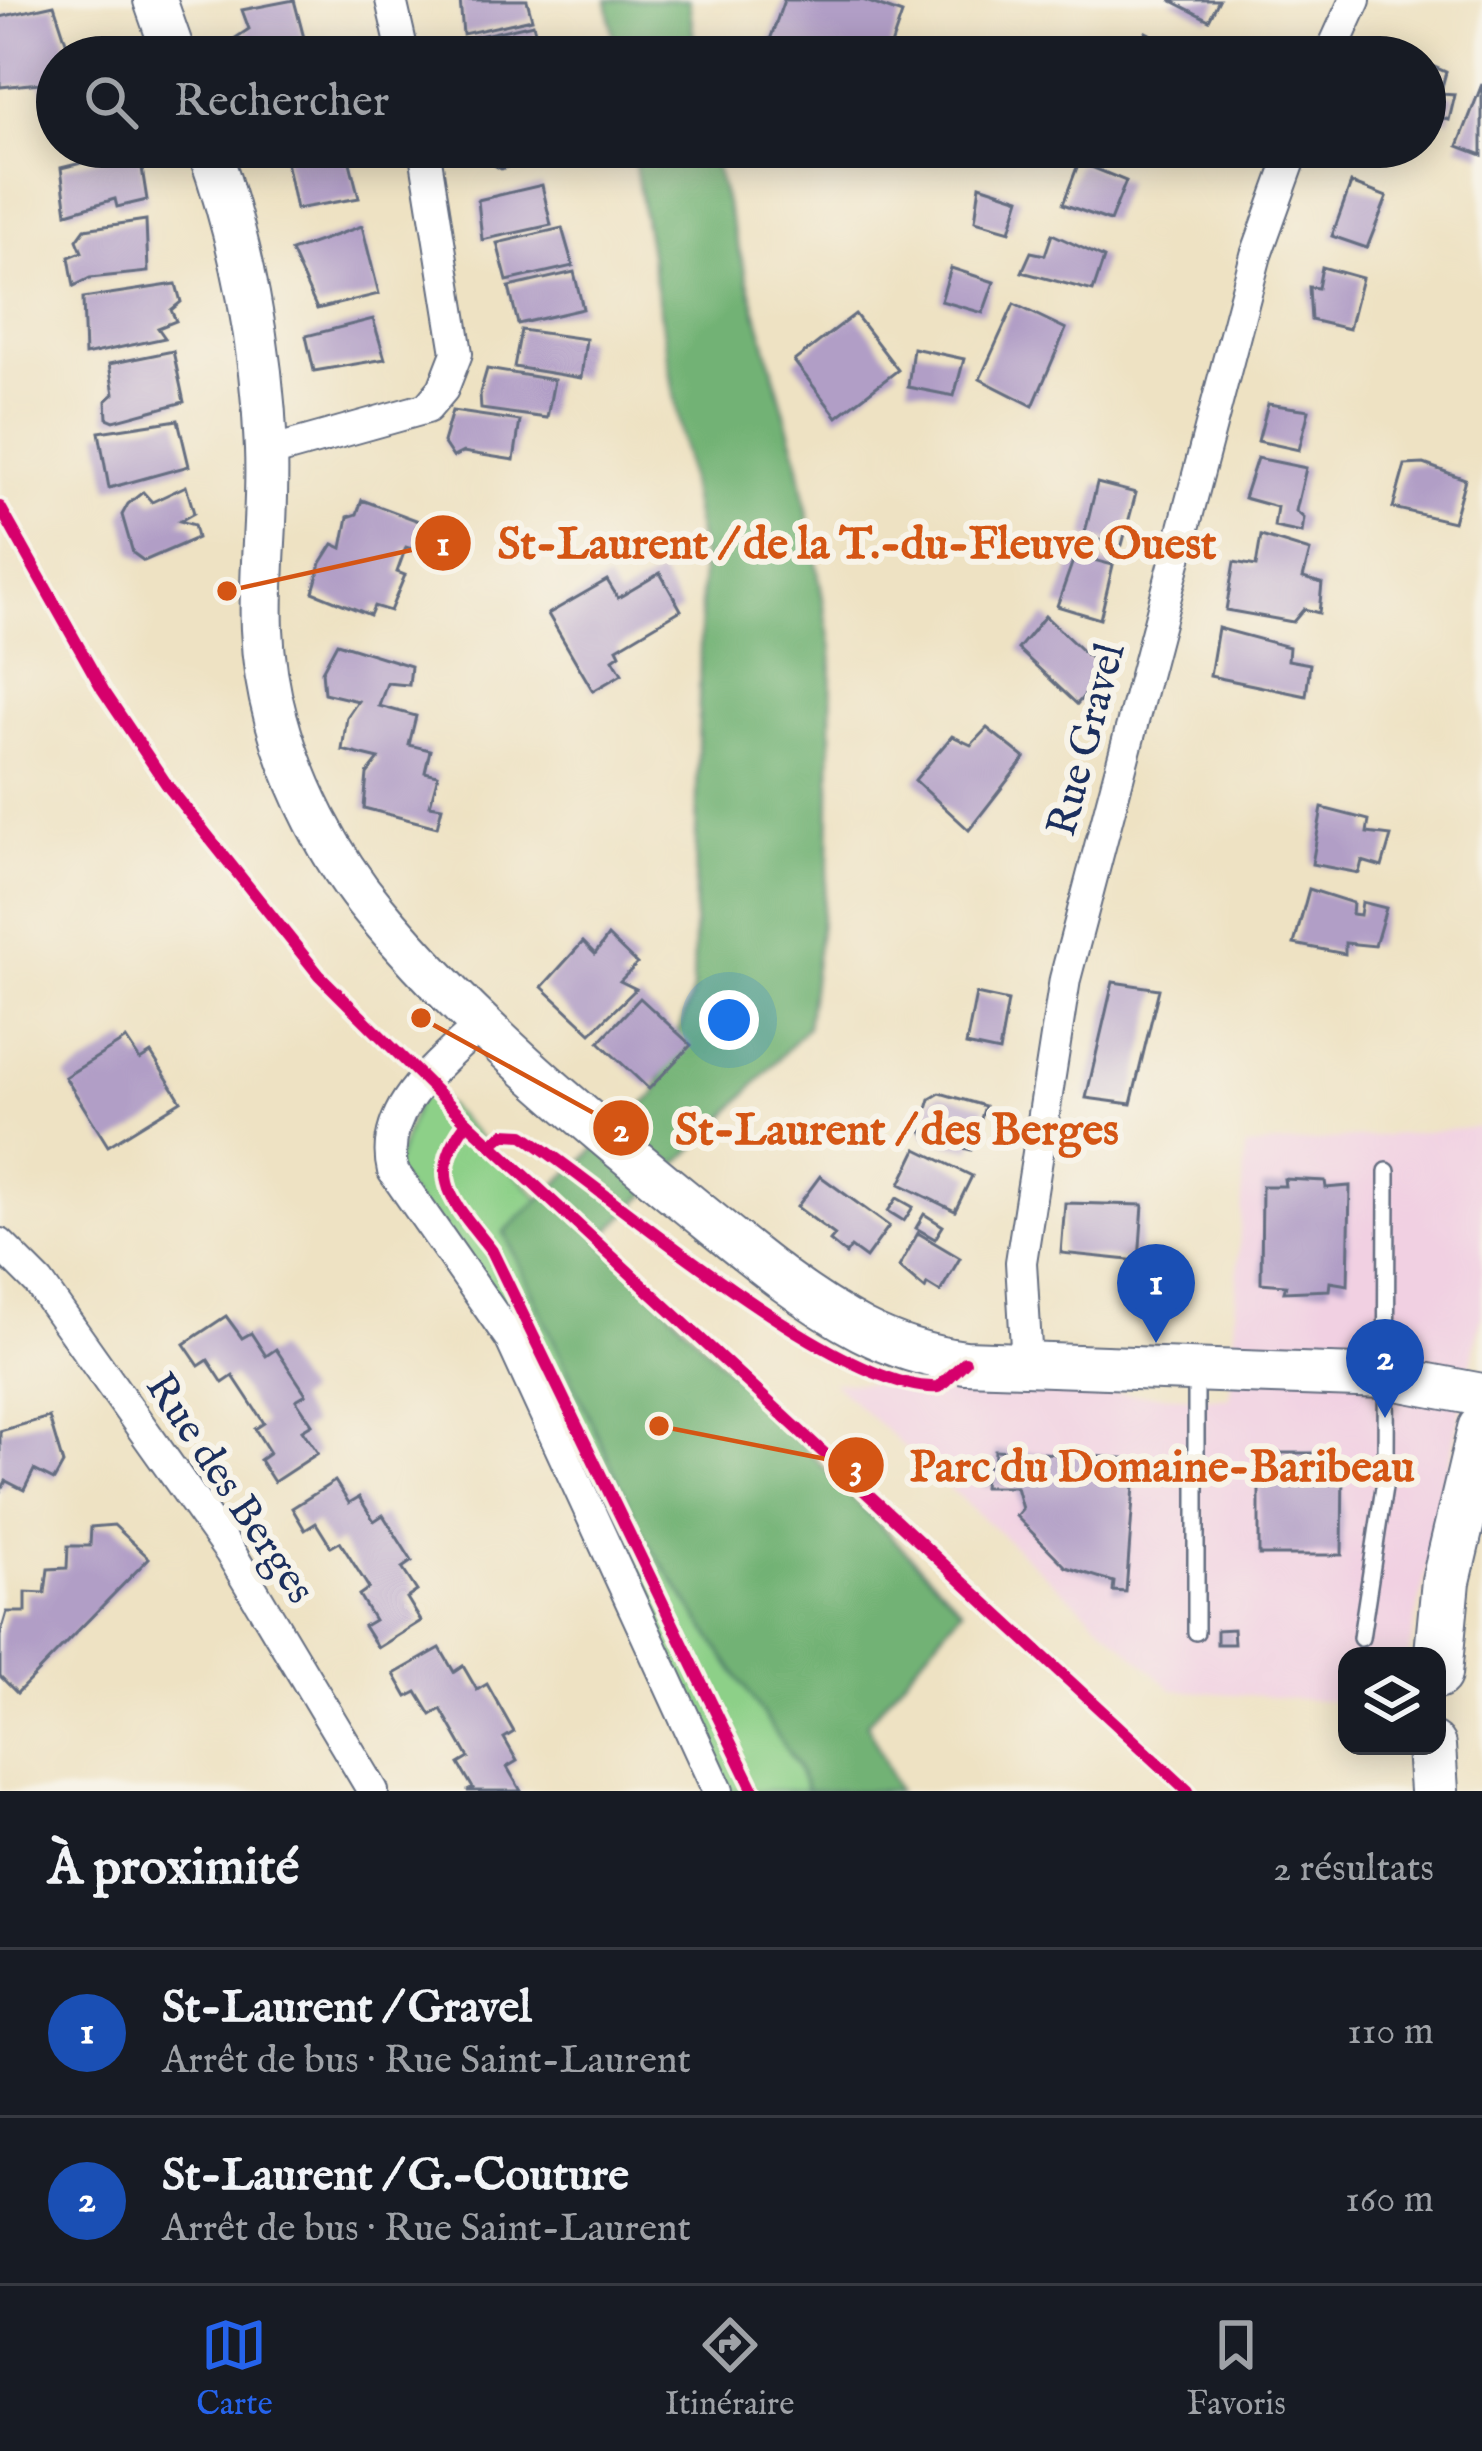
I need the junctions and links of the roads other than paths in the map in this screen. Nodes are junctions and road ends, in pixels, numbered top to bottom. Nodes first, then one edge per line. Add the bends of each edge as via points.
1 (155, 0) edge
2 (391, 0) edge
3 (1355, 0) edge
4 (168, 36) edge
5 (399, 36) edge
6 (1339, 36) edge
7 (215, 168) edge
8 (427, 168) edge
9 (1288, 168) edge
10 (266, 453) junction
11 (482, 1024) junction
12 (1387, 1171) dead end
13 (0, 1244) edge
14 (1027, 1364) junction
15 (1196, 1369) junction
16 (1386, 1377) junction
17 (1482, 1395) edge
18 (1482, 1429) edge
19 (1196, 1632) dead end
20 (1360, 1638) dead end
21 (1440, 1647) edge
22 (1432, 1755) edge
23 (373, 1791) edge
24 (718, 1791) edge
25 (1434, 1791) edge

1 - 4 street
2 - 5 street
3 - 6 street
7 - 10 street via 248,298
8 - 10 street via 457,353 452,372 427,408
9 - 14 street, Rue Gravel via 1250,277 1065,979 1021,1262
10 - 11 street via 257,597 276,721 316,821 373,909
11 - 14 street via 642,1167 821,1306 920,1354
11 - 24 street via 406,1102 388,1141 393,1171 510,1338
12 - 16 lane
13 - 23 street, Rue des Berges via 39,1283 230,1552
14 - 15 street
15 - 16 street
15 - 19 lane
16 - 17 street
16 - 20 lane via 1386,1474
18 - 21 main road via 1446,1582
22 - 25 main road

